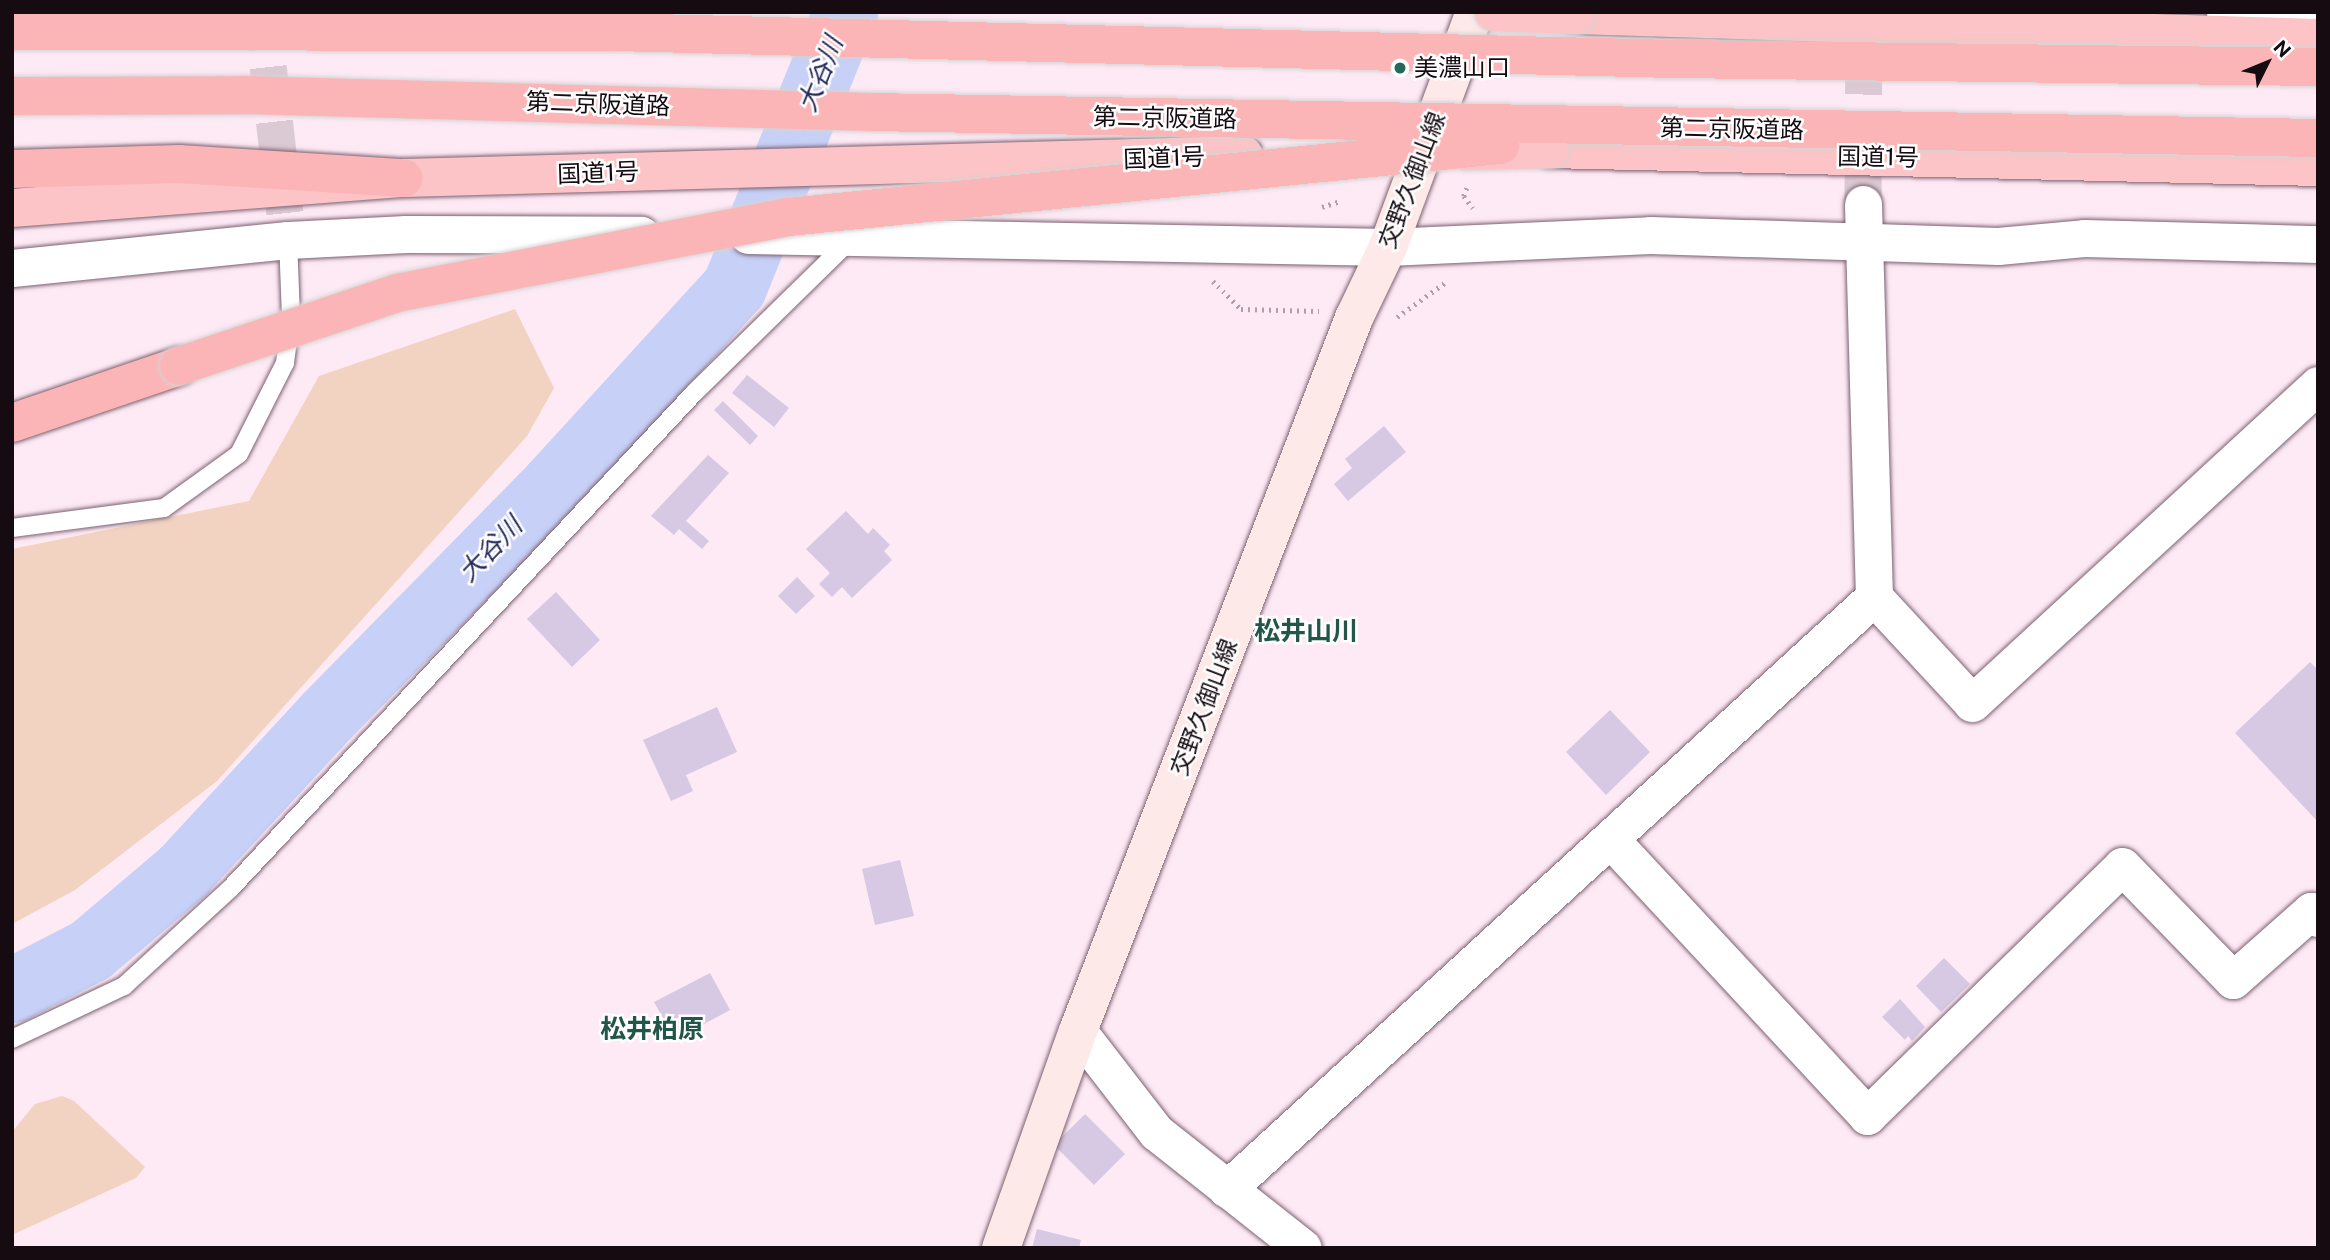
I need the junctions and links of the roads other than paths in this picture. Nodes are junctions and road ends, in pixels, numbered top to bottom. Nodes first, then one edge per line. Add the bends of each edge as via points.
1 (476, 12) edge
2 (1475, 12) edge
3 (1494, 12) edge
4 (2225, 12) edge
5 (2318, 15) edge
6 (12, 31) edge
7 (614, 32) junction
8 (2318, 38) edge
9 (2318, 67) edge
10 (12, 96) edge
11 (1672, 128) junction
12 (2318, 138) edge
13 (2318, 167) edge
14 (12, 169) edge
15 (404, 178) junction
16 (1863, 204) tunnel mouth
17 (12, 208) edge
18 (855, 235) junction
19 (288, 240) junction
20 (1865, 242) junction
21 (2318, 244) edge
22 (1388, 247) junction
23 (12, 268) edge
24 (2318, 385) edge
25 (12, 423) edge
26 (12, 528) edge
27 (1874, 597) junction
28 (1610, 839) junction
29 (2318, 918) edge
30 (1078, 1031) junction
31 (12, 1039) edge
32 (1227, 1189) junction
33 (1001, 1248) edge
34 (1303, 1248) edge

1 - 7 highway, bridge
2 - 22 main road, 交野久御山線
3 - 8 highway, bridge
4 - 5 street
6 - 7 highway, bridge
7 - 9 highway, bridge via 1674,59
10 - 11 highway, 第二京阪道路, bridge via 245,95
11 - 12 highway, 第二京阪道路, bridge
11 - 25 highway, bridge via 789,217 397,293
13 - 15 highway, 国道1号, bridge via 1550,149
14 - 15 highway via 179,164
15 - 17 highway, 国道1号
16 - 20 street
18 - 19 street via 406,234
18 - 22 street
18 - 31 lane via 695,392 230,889 124,986
19 - 23 street
19 - 26 lane via 291,317 285,363 239,454 164,508
20 - 21 street via 1998,246 2084,238
20 - 22 street via 1650,235
20 - 27 street
22 - 30 main road, 交野久御山線 via 1354,318
24 - 27 street via 1972,702
27 - 28 street
28 - 29 street via 1867,1116 2122,866 2233,980 2311,911
28 - 32 street
30 - 32 street via 1156,1132
30 - 33 main road, 交野久御山線
32 - 34 street

